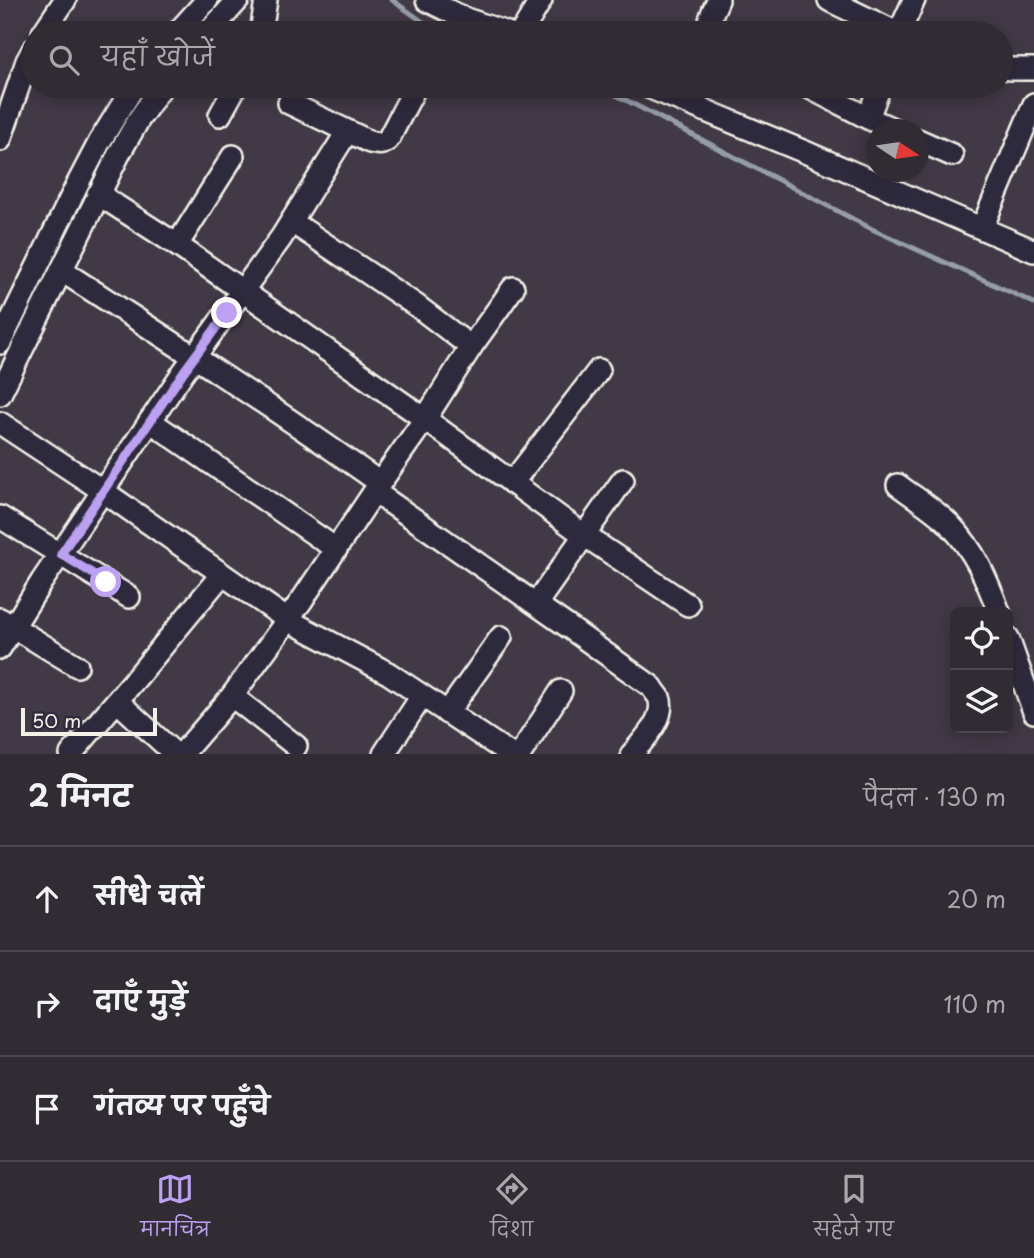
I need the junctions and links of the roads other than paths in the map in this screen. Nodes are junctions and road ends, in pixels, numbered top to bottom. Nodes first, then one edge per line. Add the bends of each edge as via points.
1 (65, 0) edge
2 (207, 0) edge
3 (237, 0) edge
4 (266, 0) edge
5 (541, 0) edge
6 (718, 0) edge
7 (830, 0) edge
8 (914, 0) edge
9 (434, 1) edge
10 (55, 21) edge
11 (188, 21) edge
12 (219, 21) edge
13 (263, 21) edge
14 (472, 21) edge
15 (528, 21) edge
16 (709, 21) edge
17 (873, 21) edge
18 (904, 21) edge
19 (1013, 69) edge
20 (1034, 69) edge
21 (21, 79) edge
22 (120, 98) edge
23 (128, 98) edge
24 (154, 98) edge
25 (229, 98) edge
26 (410, 98) edge
27 (675, 98) edge
28 (829, 98) edge
29 (876, 98) edge
30 (289, 103) dead end
31 (1034, 104) edge
32 (220, 115) dead end
33 (868, 118) joint
34 (139, 119) junction
35 (347, 131) junction
36 (0, 140) edge
37 (929, 145) edge
38 (952, 155) dead end
39 (233, 156) dead end
40 (98, 194) junction
41 (292, 222) junction
42 (982, 228) junction
43 (177, 245) junction
44 (1034, 251) edge
45 (62, 271) junction
46 (513, 288) dead end
47 (243, 291) junction
48 (0, 342) edge
49 (471, 347) junction
50 (195, 356) junction
51 (599, 370) dead end
52 (0, 394) edge
53 (425, 419) junction
54 (150, 422) junction
55 (0, 423) edge
56 (622, 480) dead end
57 (512, 483) junction
58 (898, 485) dead end
59 (378, 487) junction
60 (103, 491) junction
61 (0, 517) edge
62 (584, 535) junction
63 (336, 549) junction
64 (61, 554) junction
65 (222, 574) junction
66 (129, 597) dead end
67 (536, 604) junction
68 (688, 605) dead end
69 (997, 607) edge
70 (288, 620) junction
71 (6, 623) edge
72 (501, 637) dead end
73 (0, 648) edge
74 (1013, 652) edge
75 (77, 666) dead end
76 (561, 691) dead end
77 (232, 696) junction
78 (422, 696) junction
79 (117, 701) junction
80 (1034, 712) edge
81 (447, 713) junction
82 (296, 746) dead end
83 (71, 754) edge
84 (175, 754) edge
85 (182, 754) edge
86 (384, 754) edge
87 (510, 754) edge
88 (520, 754) edge
89 (632, 754) edge

1 - 10 street
2 - 11 street
3 - 12 street
4 - 13 street
5 - 15 street
6 - 16 street
7 - 17 street
8 - 18 street
9 - 14 street
19 - 20 street
21 - 36 street
22 - 48 street
23 - 34 street
24 - 34 street
25 - 32 street
26 - 35 street via 386,143 370,142
27 - 42 street
28 - 33 street
29 - 33 street
30 - 35 street
31 - 42 street
34 - 40 street
35 - 41 street
37 - 38 street
39 - 43 street
40 - 43 street
40 - 45 street
41 - 47 street
41 - 49 street
42 - 44 street
43 - 47 street
45 - 50 street
45 - 52 street
46 - 49 street
47 - 50 street
47 - 53 street
49 - 53 street
50 - 54 street
50 - 59 street via 321,441
51 - 57 street
53 - 57 street
53 - 59 street
54 - 60 street
54 - 63 street
55 - 60 street
56 - 62 street
57 - 62 street
58 - 69 street via 949,524 973,552
59 - 63 street
59 - 67 street
60 - 64 street
60 - 65 street
61 - 64 street
62 - 67 street
62 - 68 street
63 - 70 street
64 - 66 street
64 - 71 street
65 - 70 street
65 - 79 street
67 - 89 street via 652,687 660,700 659,714
70 - 77 street
70 - 78 street
71 - 73 street
71 - 75 street
72 - 81 street
74 - 80 street
76 - 88 street
77 - 82 street
77 - 85 street
78 - 81 street
78 - 86 street
79 - 83 street
79 - 84 street
81 - 87 street

